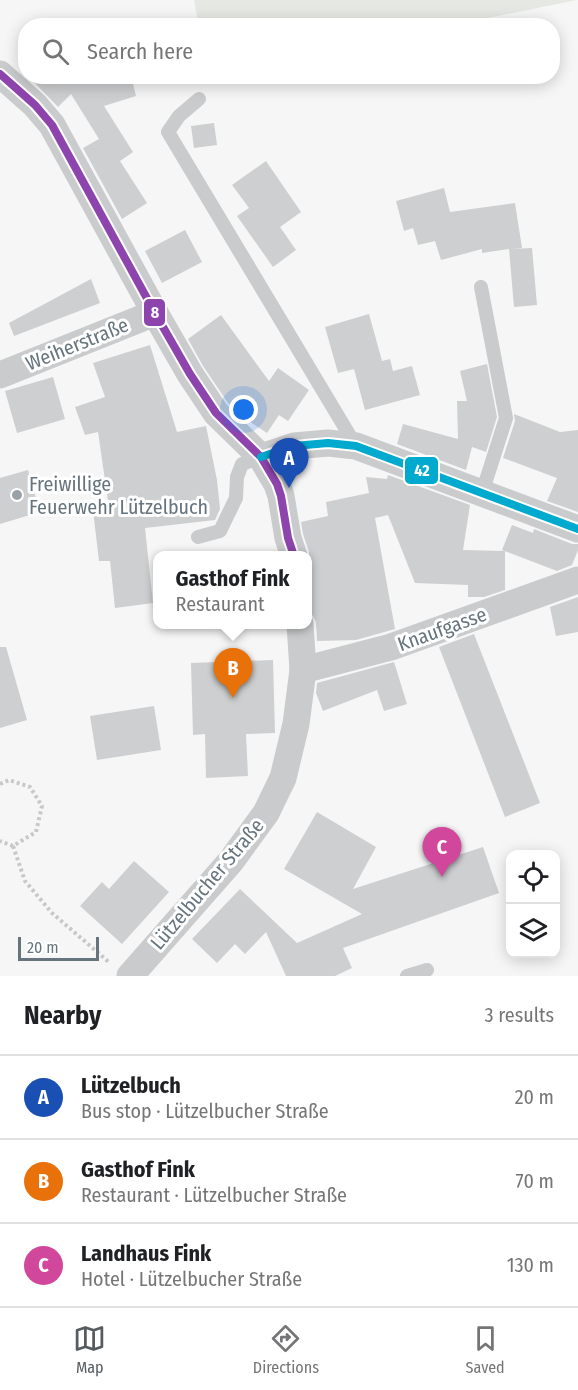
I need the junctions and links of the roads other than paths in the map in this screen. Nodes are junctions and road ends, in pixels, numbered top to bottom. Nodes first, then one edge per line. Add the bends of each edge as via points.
1 (0, 74) edge
2 (199, 99) dead end
3 (481, 287) dead end
4 (155, 313) junction
5 (0, 375) edge
6 (356, 446) junction
7 (261, 457) junction
8 (482, 493) junction
9 (578, 529) edge
10 (198, 537) dead end
11 (293, 551) edge
12 (578, 580) edge
13 (300, 629) edge
14 (303, 670) junction
15 (427, 970) dead end
16 (134, 972) edge
17 (407, 976) edge

1 - 4 street via 52,125
2 - 6 lane via 178,116 168,132
3 - 8 lane via 506,418
4 - 5 street, Weiherstraße
4 - 7 street via 216,413
6 - 7 street via 294,446
6 - 8 street
7 - 10 lane via 242,464 236,498 220,531
7 - 11 street via 277,484
8 - 9 street
12 - 14 street, Knaufgasse via 391,647
13 - 14 street, Lützelbucher Straße
14 - 16 street, Lützelbucher Straße via 283,778 266,813 231,861
15 - 17 lane

